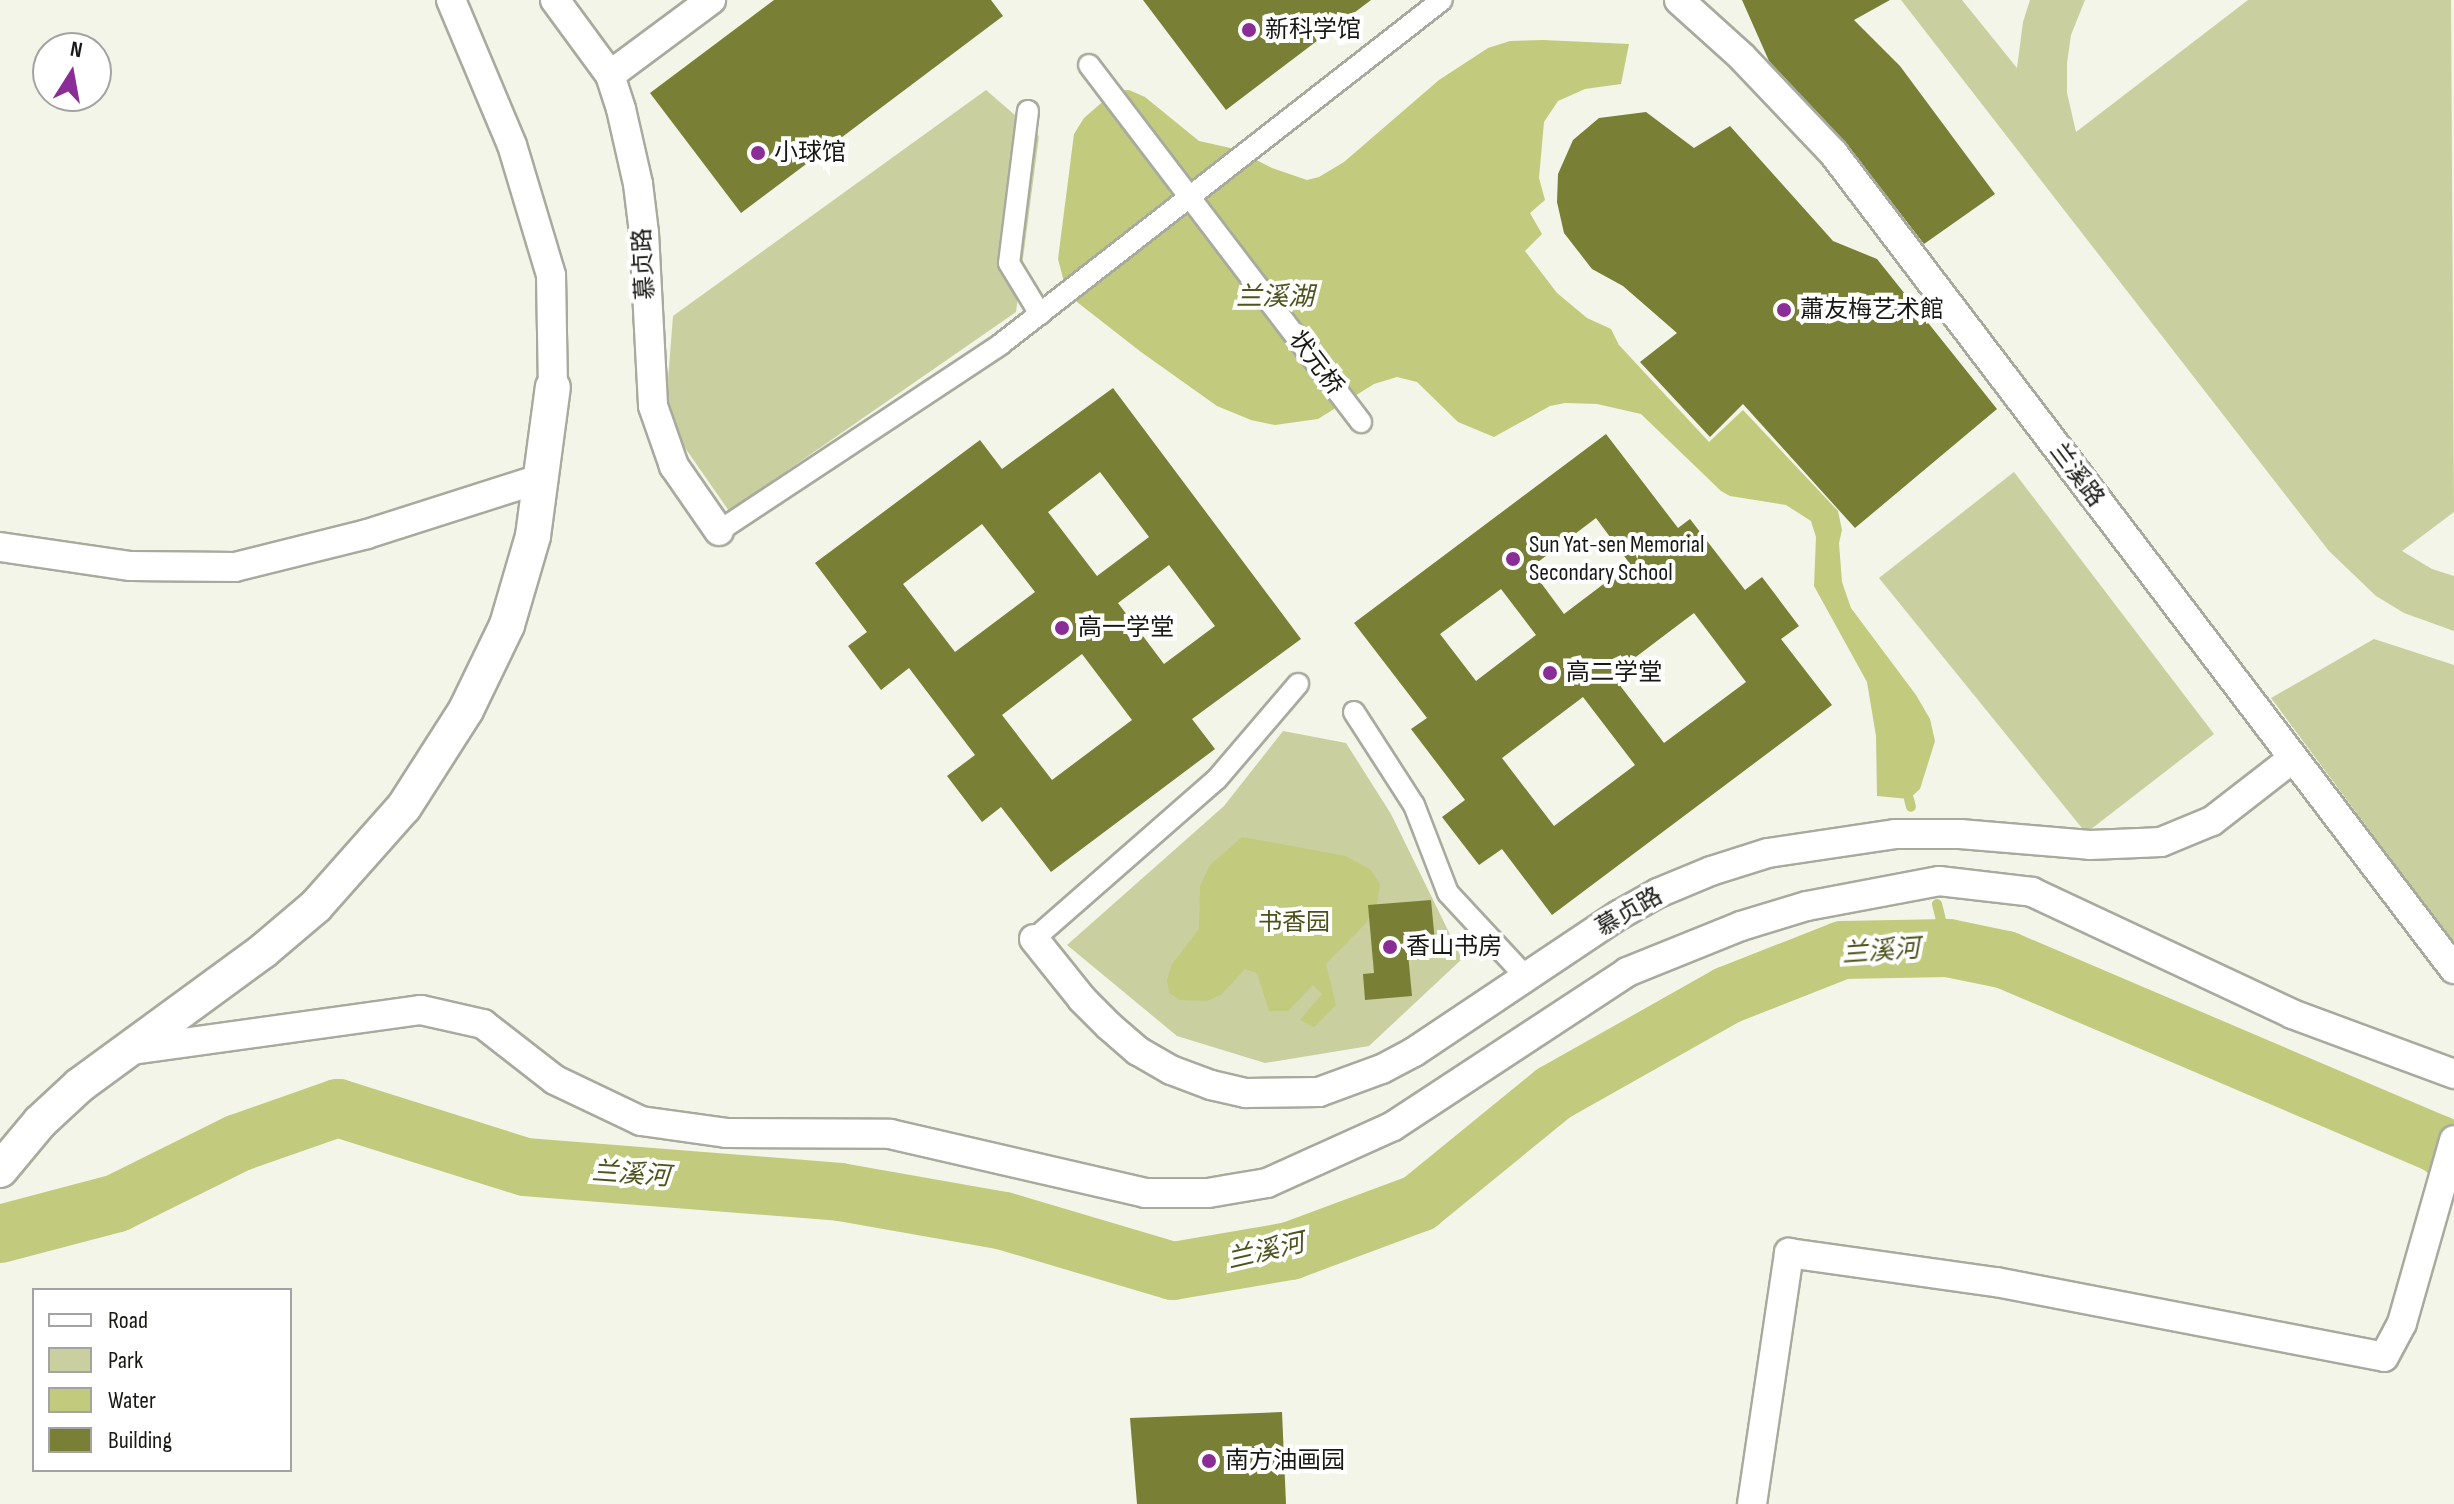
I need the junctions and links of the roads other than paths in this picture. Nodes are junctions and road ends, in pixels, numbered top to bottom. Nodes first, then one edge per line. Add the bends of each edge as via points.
1 (451, 0) edge
2 (555, 0) edge
3 (711, 0) edge
4 (1442, 0) edge
5 (1679, 0) edge
6 (1089, 65) dead end
7 (610, 75) junction
8 (1028, 111) dead end
9 (1189, 197) junction
10 (1040, 314) junction
11 (553, 387) joint
12 (1358, 419) dead end
13 (543, 478) junction
14 (719, 531) joint
15 (0, 547) edge
16 (1298, 684) dead end
17 (1354, 712) dead end
18 (2292, 759) junction
19 (1034, 939) joint
20 (2454, 969) edge
21 (1526, 977) junction
22 (124, 1051) junction
23 (2454, 1074) edge
24 (2454, 1140) edge
25 (0, 1170) edge
26 (1752, 1504) edge

1 - 11 street via 512,145 551,275
2 - 7 street, 慕贞路
3 - 7 street
4 - 9 street
5 - 18 street, 兰溪路 via 1834,154
6 - 9 street, 状元桥
7 - 14 street, 慕贞路 via 638,184 653,406 674,466
8 - 10 street via 1009,263
9 - 10 street
9 - 12 street, 状元桥
10 - 14 street
11 - 13 street
13 - 15 street via 367,534 235,567 131,566
13 - 22 street via 533,536 507,625 466,710 404,807 316,906
16 - 19 street via 1217,779
17 - 21 street via 1414,805 1448,893
18 - 20 street, 兰溪路
18 - 21 street, 慕贞路 via 2212,821 2161,842 2127,846 1895,834 1768,853 1658,893
19 - 21 street, 慕贞路 via 1082,999 1138,1051 1184,1075 1246,1093 1319,1092 1352,1082 1414,1052
22 - 23 street via 421,1010 483,1024 555,1080 641,1121 726,1133 890,1134 1145,1193 1208,1193 1267,1183 1393,1126 1627,972 1807,906 1939,881 2032,892 2292,1014
22 - 25 street via 40,1122
24 - 26 street via 2402,1323 2384,1357 1996,1282 1789,1253

